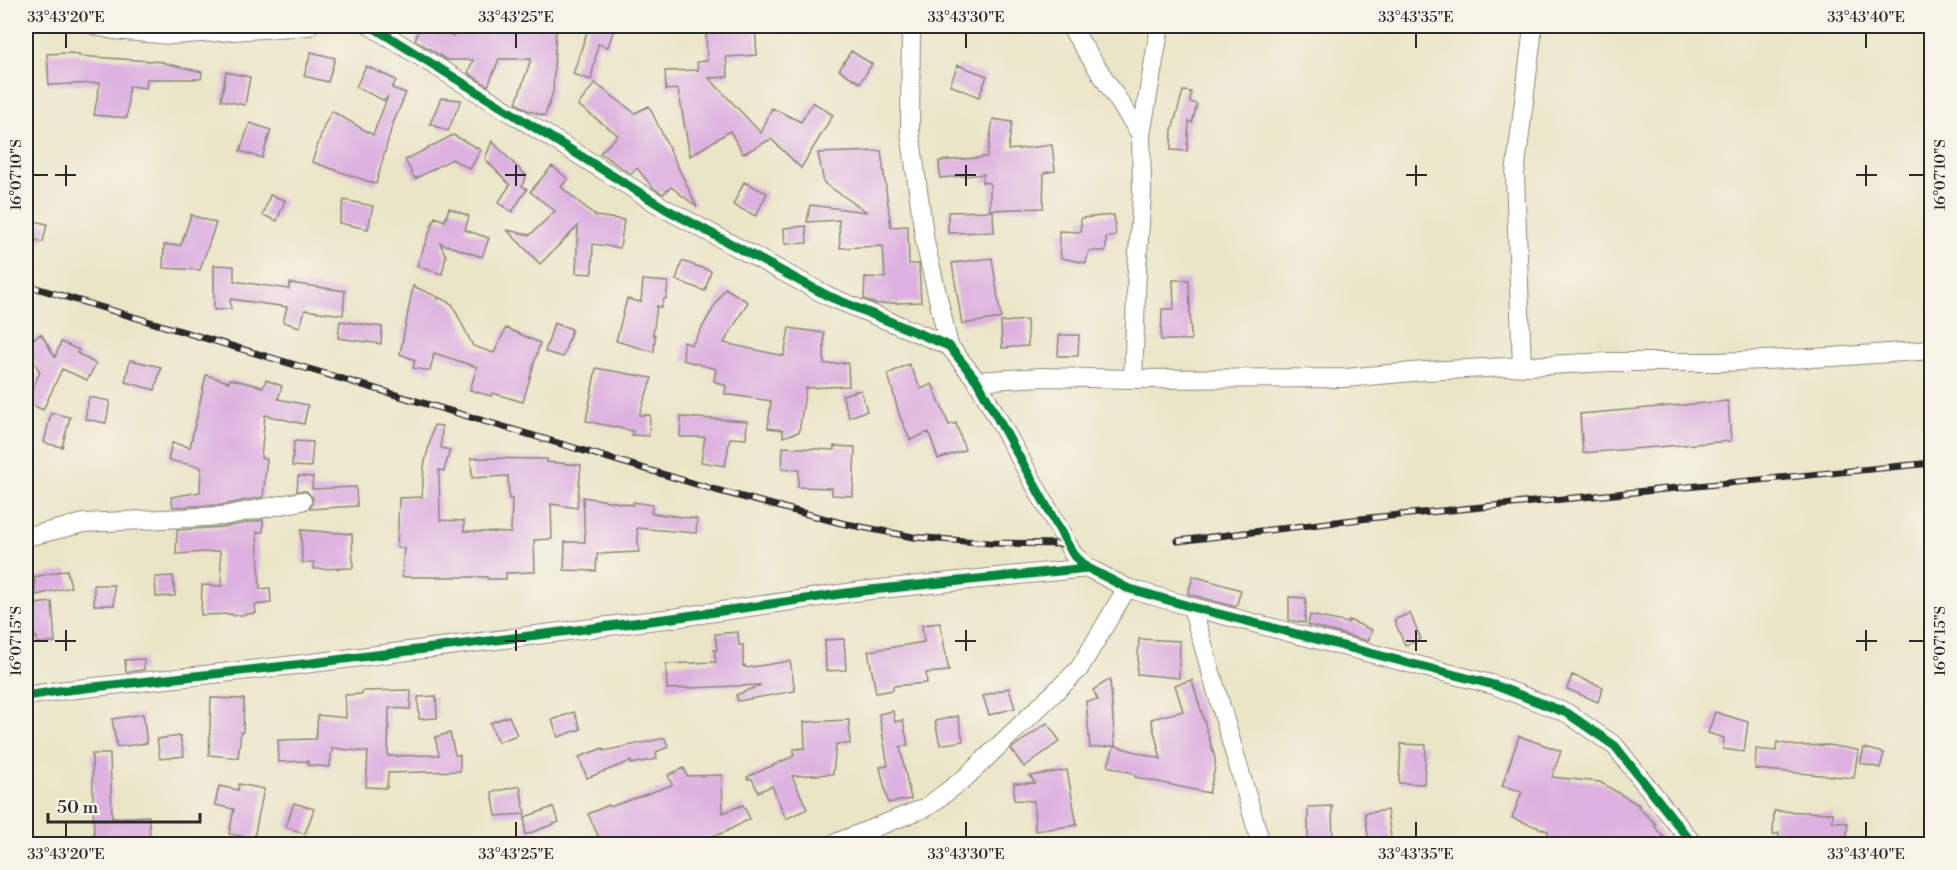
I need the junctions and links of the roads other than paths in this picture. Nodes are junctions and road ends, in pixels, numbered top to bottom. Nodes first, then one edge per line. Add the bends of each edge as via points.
1 (95, 26) edge
2 (309, 26) edge
3 (371, 26) edge
4 (911, 26) edge
5 (1070, 26) edge
6 (1160, 26) edge
7 (1532, 26) edge
8 (1141, 135) junction
9 (949, 346) junction
10 (1932, 350) edge
11 (1522, 367) junction
12 (1134, 379) junction
13 (977, 381) junction
14 (302, 501) dead end
15 (26, 537) edge
16 (1088, 568) junction
17 (1127, 588) junction
18 (1192, 607) junction
19 (26, 696) edge
20 (833, 844) edge
21 (1261, 844) edge
22 (1693, 844) edge

1 - 2 street via 171,35
3 - 9 street via 666,209 828,296
4 - 9 street via 910,131 925,242
5 - 8 street
6 - 8 street
7 - 11 street via 1515,174
8 - 12 street
9 - 13 street
10 - 11 street via 1719,362
11 - 12 street via 1345,378
12 - 13 street via 1042,377
13 - 16 street via 1073,554
14 - 15 street via 223,516 84,522
16 - 17 street
16 - 19 street via 861,591 673,618
17 - 18 street
17 - 20 street via 1079,669 965,778 927,807
18 - 21 street
18 - 22 street via 1494,685 1567,713 1615,746

